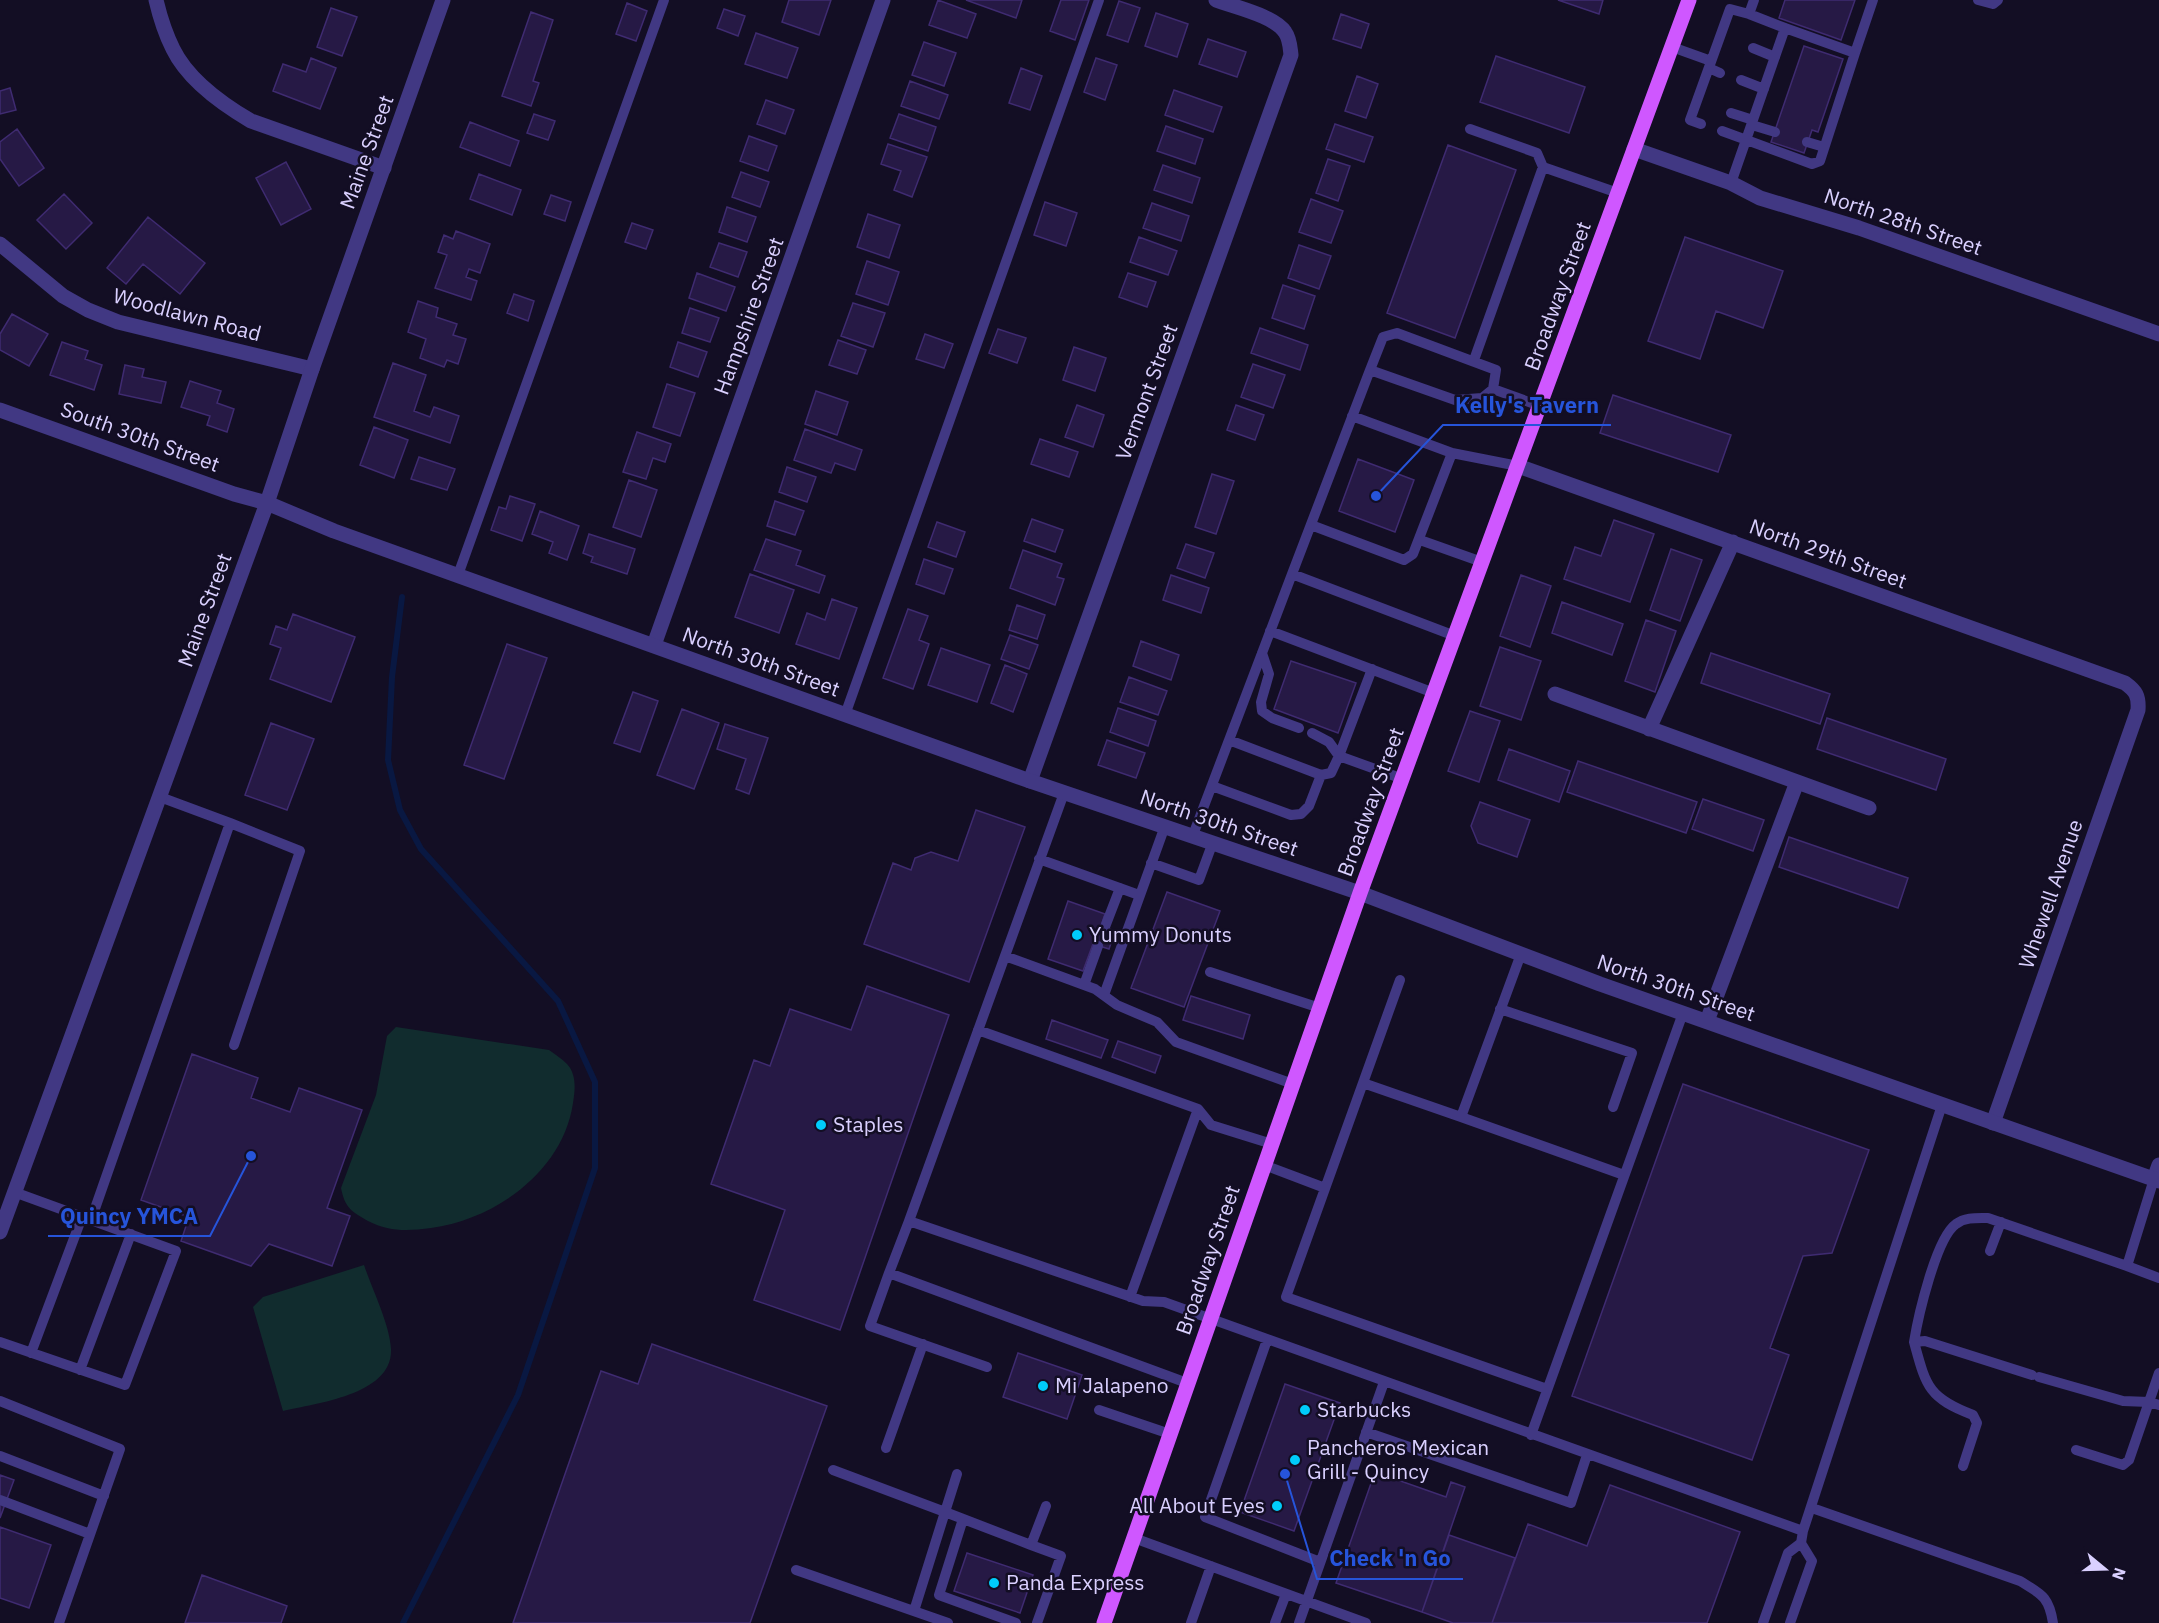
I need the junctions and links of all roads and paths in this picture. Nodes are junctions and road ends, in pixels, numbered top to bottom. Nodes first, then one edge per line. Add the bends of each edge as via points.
1 (156, 0) edge
2 (443, 0) edge
3 (664, 0) edge
4 (883, 0) edge
5 (1099, 0) edge
6 (1216, 0) edge
7 (1689, 0) edge
8 (1754, 0) edge
9 (1873, 0) edge
10 (1978, 0) edge
11 (1998, 0) edge
12 (1749, 15) junction
13 (1785, 28) junction
14 (1672, 47) junction
15 (1753, 48) dead end
16 (1855, 53) junction
17 (1775, 57) junction
18 (1710, 64) junction
19 (1720, 73) dead end
20 (1741, 80) dead end
21 (1764, 89) junction
22 (1731, 113) dead end
23 (1753, 123) junction
24 (1701, 124) dead end
25 (1470, 129) dead end
26 (1722, 131) dead end
27 (1775, 132) dead end
28 (1746, 139) junction
29 (1808, 142) dead end
30 (1824, 147) junction
31 (1634, 149) junction
32 (1543, 167) junction
33 (384, 168) junction
34 (1731, 183) junction
35 (1618, 193) junction
36 (0, 244) edge
37 (2159, 334) edge
38 (1474, 360) junction
39 (312, 369) junction
40 (1370, 370) junction
41 (1493, 389) junction
42 (1540, 406) junction
43 (0, 410) edge
44 (1352, 416) junction
45 (1452, 453) junction
46 (1518, 466) junction
47 (267, 503) junction
48 (1311, 525) junction
49 (1420, 540) junction
50 (1733, 542) junction
51 (1482, 562) junction
52 (1292, 574) junction
53 (458, 575) junction
54 (1270, 630) junction
55 (1455, 636) junction
56 (654, 645) junction
57 (1262, 652) junction
58 (1372, 669) junction
59 (2125, 683) joint
60 (1434, 693) junction
61 (1556, 694) dead end
62 (845, 715) junction
63 (1299, 728) dead end
64 (1649, 729) junction
65 (1312, 733) dead end
66 (1229, 740) junction
67 (1339, 756) junction
68 (1321, 775) junction
69 (1402, 779) junction
70 (1030, 782) junction
71 (1797, 782) junction
72 (1212, 786) junction
73 (1064, 793) junction
74 (160, 797) junction
75 (1869, 808) dead end
76 (230, 823) junction
77 (1165, 826) junction
78 (1193, 836) junction
79 (1212, 842) junction
80 (1039, 859) junction
81 (1151, 863) junction
82 (1120, 888) junction
83 (1360, 893) junction
84 (1139, 895) junction
85 (1106, 927) dead end
86 (1098, 946) dead end
87 (1521, 954) junction
88 (1005, 956) junction
89 (1210, 972) dead end
90 (1400, 980) dead end
91 (1084, 985) junction
92 (1104, 994) junction
93 (1320, 1008) junction
94 (1500, 1010) junction
95 (1683, 1013) junction
96 (1707, 1021) junction
97 (978, 1030) junction
98 (234, 1044) dead end
99 (1363, 1083) junction
100 (1293, 1084) junction
101 (1942, 1105) junction
102 (1613, 1107) dead end
103 (1198, 1109) junction
104 (1461, 1117) junction
105 (1993, 1123) junction
106 (1272, 1144) junction
107 (1264, 1165) junction
108 (1624, 1174) junction
109 (2157, 1175) edge
110 (1325, 1188) junction
111 (15, 1192) junction
112 (86, 1218) junction
113 (909, 1221) junction
114 (2001, 1222) junction
115 (0, 1232) edge
116 (131, 1234) junction
117 (1990, 1251) dead end
118 (2127, 1266) junction
119 (889, 1273) junction
120 (2159, 1278) edge
121 (1131, 1297) junction
122 (1210, 1319) junction
123 (1267, 1340) junction
124 (0, 1342) edge
125 (1914, 1342) junction
126 (924, 1344) junction
127 (31, 1353) junction
128 (987, 1367) dead end
129 (80, 1370) junction
130 (2159, 1373) edge
131 (1384, 1382) junction
132 (1187, 1383) junction
133 (1547, 1389) junction
134 (0, 1401) edge
135 (2154, 1404) edge
136 (1099, 1410) dead end
137 (1366, 1432) junction
138 (1170, 1434) junction
139 (1531, 1435) junction
140 (886, 1448) dead end
141 (2076, 1450) dead end
142 (1587, 1455) junction
143 (0, 1456) edge
144 (1963, 1466) dead end
145 (833, 1470) dead end
146 (957, 1474) dead end
147 (104, 1496) junction
148 (0, 1500) edge
149 (1046, 1506) dead end
150 (1812, 1508) junction
151 (945, 1512) junction
152 (963, 1520) junction
153 (1803, 1531) junction
154 (90, 1534) junction
155 (1134, 1538) junction
156 (1801, 1543) junction
157 (1031, 1545) junction
158 (1320, 1562) junction
159 (1211, 1566) junction
160 (796, 1570) dead end
161 (1286, 1594) junction
162 (1306, 1601) junction
163 (914, 1611) junction
164 (1361, 1622) edge
165 (59, 1623) edge
166 (948, 1623) edge
167 (1016, 1623) edge
168 (1037, 1623) edge
169 (1104, 1623) edge
170 (1191, 1623) edge
171 (1275, 1623) edge
172 (1299, 1623) edge
173 (1763, 1623) edge
174 (1790, 1623) edge
175 (2053, 1623) edge

1 - 33 street via 174,51 202,85 232,110 251,121
2 - 33 street, Maine Street
3 - 53 lane
4 - 56 street, Hampshire Street
5 - 62 lane
6 - 70 street, Vermont Street via 1274,21 1286,32 1291,55
7 - 14 main road, Broadway Street
8 - 12 lane
9 - 16 lane
10 - 11 lane via 1993,4
12 - 13 lane
12 - 18 lane via 1730,9 1725,39
13 - 16 lane
13 - 17 lane
14 - 18 lane
14 - 31 main road, Broadway Street
15 - 17 lane
16 - 30 lane
17 - 21 lane
18 - 19 lane
18 - 24 lane via 1702,104 1690,120
20 - 21 lane
21 - 23 lane
22 - 23 lane
23 - 27 lane
23 - 28 lane
25 - 32 lane via 1537,153
26 - 28 lane
28 - 30 lane via 1812,164 1820,161
28 - 34 lane
29 - 30 lane
31 - 34 street, North 28th Street
31 - 35 main road, Broadway Street
32 - 35 lane
32 - 38 lane
33 - 39 street, Maine Street
34 - 37 street, North 28th Street via 1760,198 1858,228
35 - 42 main road, Broadway Street
36 - 39 street, Woodlawn Road via 54,290 88,310 118,322
38 - 40 lane via 1397,333 1383,337
38 - 41 lane via 1496,370
39 - 47 street, Maine Street
40 - 41 lane via 1455,400 1482,398
40 - 44 lane
41 - 42 lane
42 - 46 main road, Broadway Street
43 - 47 street, South 30th Street
44 - 45 lane
44 - 48 lane
45 - 46 lane
45 - 49 lane
46 - 50 street, North 29th Street
46 - 51 main road, Broadway Street
47 - 53 street, North 30th Street
47 - 74 street, Maine Street
48 - 49 lane via 1404,560 1413,554
48 - 52 lane
49 - 51 lane
50 - 59 street, North 29th Street
50 - 64 street
51 - 55 main road, Broadway Street
52 - 54 lane
52 - 55 lane
53 - 56 street, North 30th Street
54 - 57 lane
54 - 58 lane
55 - 60 main road, Broadway Street
56 - 62 street, North 30th Street
57 - 63 lane via 1269,675 1262,711
57 - 66 lane
58 - 60 lane
58 - 67 lane
59 - 105 street, Whewell Avenue via 2139,699 2138,710
60 - 69 main road, Broadway Street
61 - 64 street
62 - 70 street, North 30th Street
64 - 71 street
65 - 67 lane via 1329,742
66 - 68 lane
66 - 72 lane
67 - 68 lane via 1330,773
67 - 69 lane
68 - 72 lane via 1309,806 1301,814 1291,815
69 - 83 main road, Broadway Street
70 - 73 street, North 30th Street
71 - 75 street
71 - 96 street
72 - 78 lane
73 - 77 street, North 30th Street
73 - 80 lane
74 - 76 lane
74 - 111 street, Maine Street
76 - 98 lane via 300,850
76 - 112 lane
77 - 78 street, North 30th Street
77 - 81 lane
78 - 79 street, North 30th Street
79 - 81 lane via 1199,880
79 - 83 street, North 30th Street
80 - 82 lane
80 - 88 lane
81 - 84 lane
82 - 84 lane
82 - 85 lane
83 - 87 street, North 30th Street
83 - 93 main road, Broadway Street
84 - 92 lane
86 - 91 lane
87 - 94 lane
87 - 95 street, North 30th Street
88 - 91 lane
88 - 97 lane
89 - 93 lane
90 - 99 lane
91 - 92 lane
92 - 100 lane via 1117,1005 1156,1022 1176,1042
93 - 100 main road, Broadway Street
94 - 102 lane via 1632,1053
94 - 104 lane
95 - 96 street, North 30th Street
95 - 108 lane
96 - 101 street, North 30th Street
97 - 103 lane
97 - 113 lane
99 - 104 lane
99 - 110 lane
100 - 106 main road, Broadway Street
101 - 105 street, North 30th Street
101 - 150 lane
103 - 106 lane via 1211,1125
103 - 121 lane
104 - 108 lane
105 - 109 street, North 30th Street
106 - 107 main road, Broadway Street
107 - 110 lane
107 - 122 main road, Broadway Street
108 - 133 lane
109 - 118 lane
110 - 133 lane via 1286,1297
111 - 112 lane
111 - 115 street, Maine Street
112 - 116 lane
112 - 127 lane
113 - 119 lane
113 - 121 lane
114 - 117 lane
114 - 118 lane
114 - 125 lane via 1971,1218 1953,1226 1929,1278
116 - 129 lane
116 - 129 lane via 176,1251 125,1385
118 - 120 lane
119 - 126 lane via 870,1326
119 - 132 lane
121 - 122 lane via 1164,1302
122 - 123 lane
122 - 132 main road, Broadway Street
123 - 131 lane
123 - 158 lane via 1205,1517
124 - 127 lane
125 - 135 lane via 1925,1341 2123,1401
125 - 144 lane via 1932,1393 1950,1407 1973,1415 1977,1423
126 - 128 lane
126 - 140 lane
127 - 129 lane
130 - 135 lane
131 - 137 lane
131 - 139 lane
132 - 138 main road, Broadway Street
133 - 139 lane
134 - 147 lane via 120,1449
135 - 141 lane via 2129,1460 2123,1465
136 - 138 lane
137 - 142 lane via 1571,1503
137 - 158 lane
138 - 155 main road, Broadway Street
139 - 142 lane
142 - 153 lane
143 - 147 lane
145 - 151 lane
146 - 151 lane
147 - 154 lane
148 - 154 lane
149 - 157 lane
150 - 153 lane
150 - 175 lane via 2020,1581 2043,1594
151 - 152 lane
151 - 163 lane
152 - 157 lane
152 - 167 lane via 939,1595
153 - 156 lane
154 - 165 lane
155 - 159 lane
155 - 169 main road, Broadway Street
156 - 173 lane via 1788,1553
156 - 174 lane via 1812,1561
157 - 168 lane via 1060,1556
158 - 162 lane
159 - 161 lane
159 - 170 lane
160 - 163 lane
161 - 162 lane
161 - 171 lane
162 - 164 lane
162 - 172 lane
163 - 166 lane

